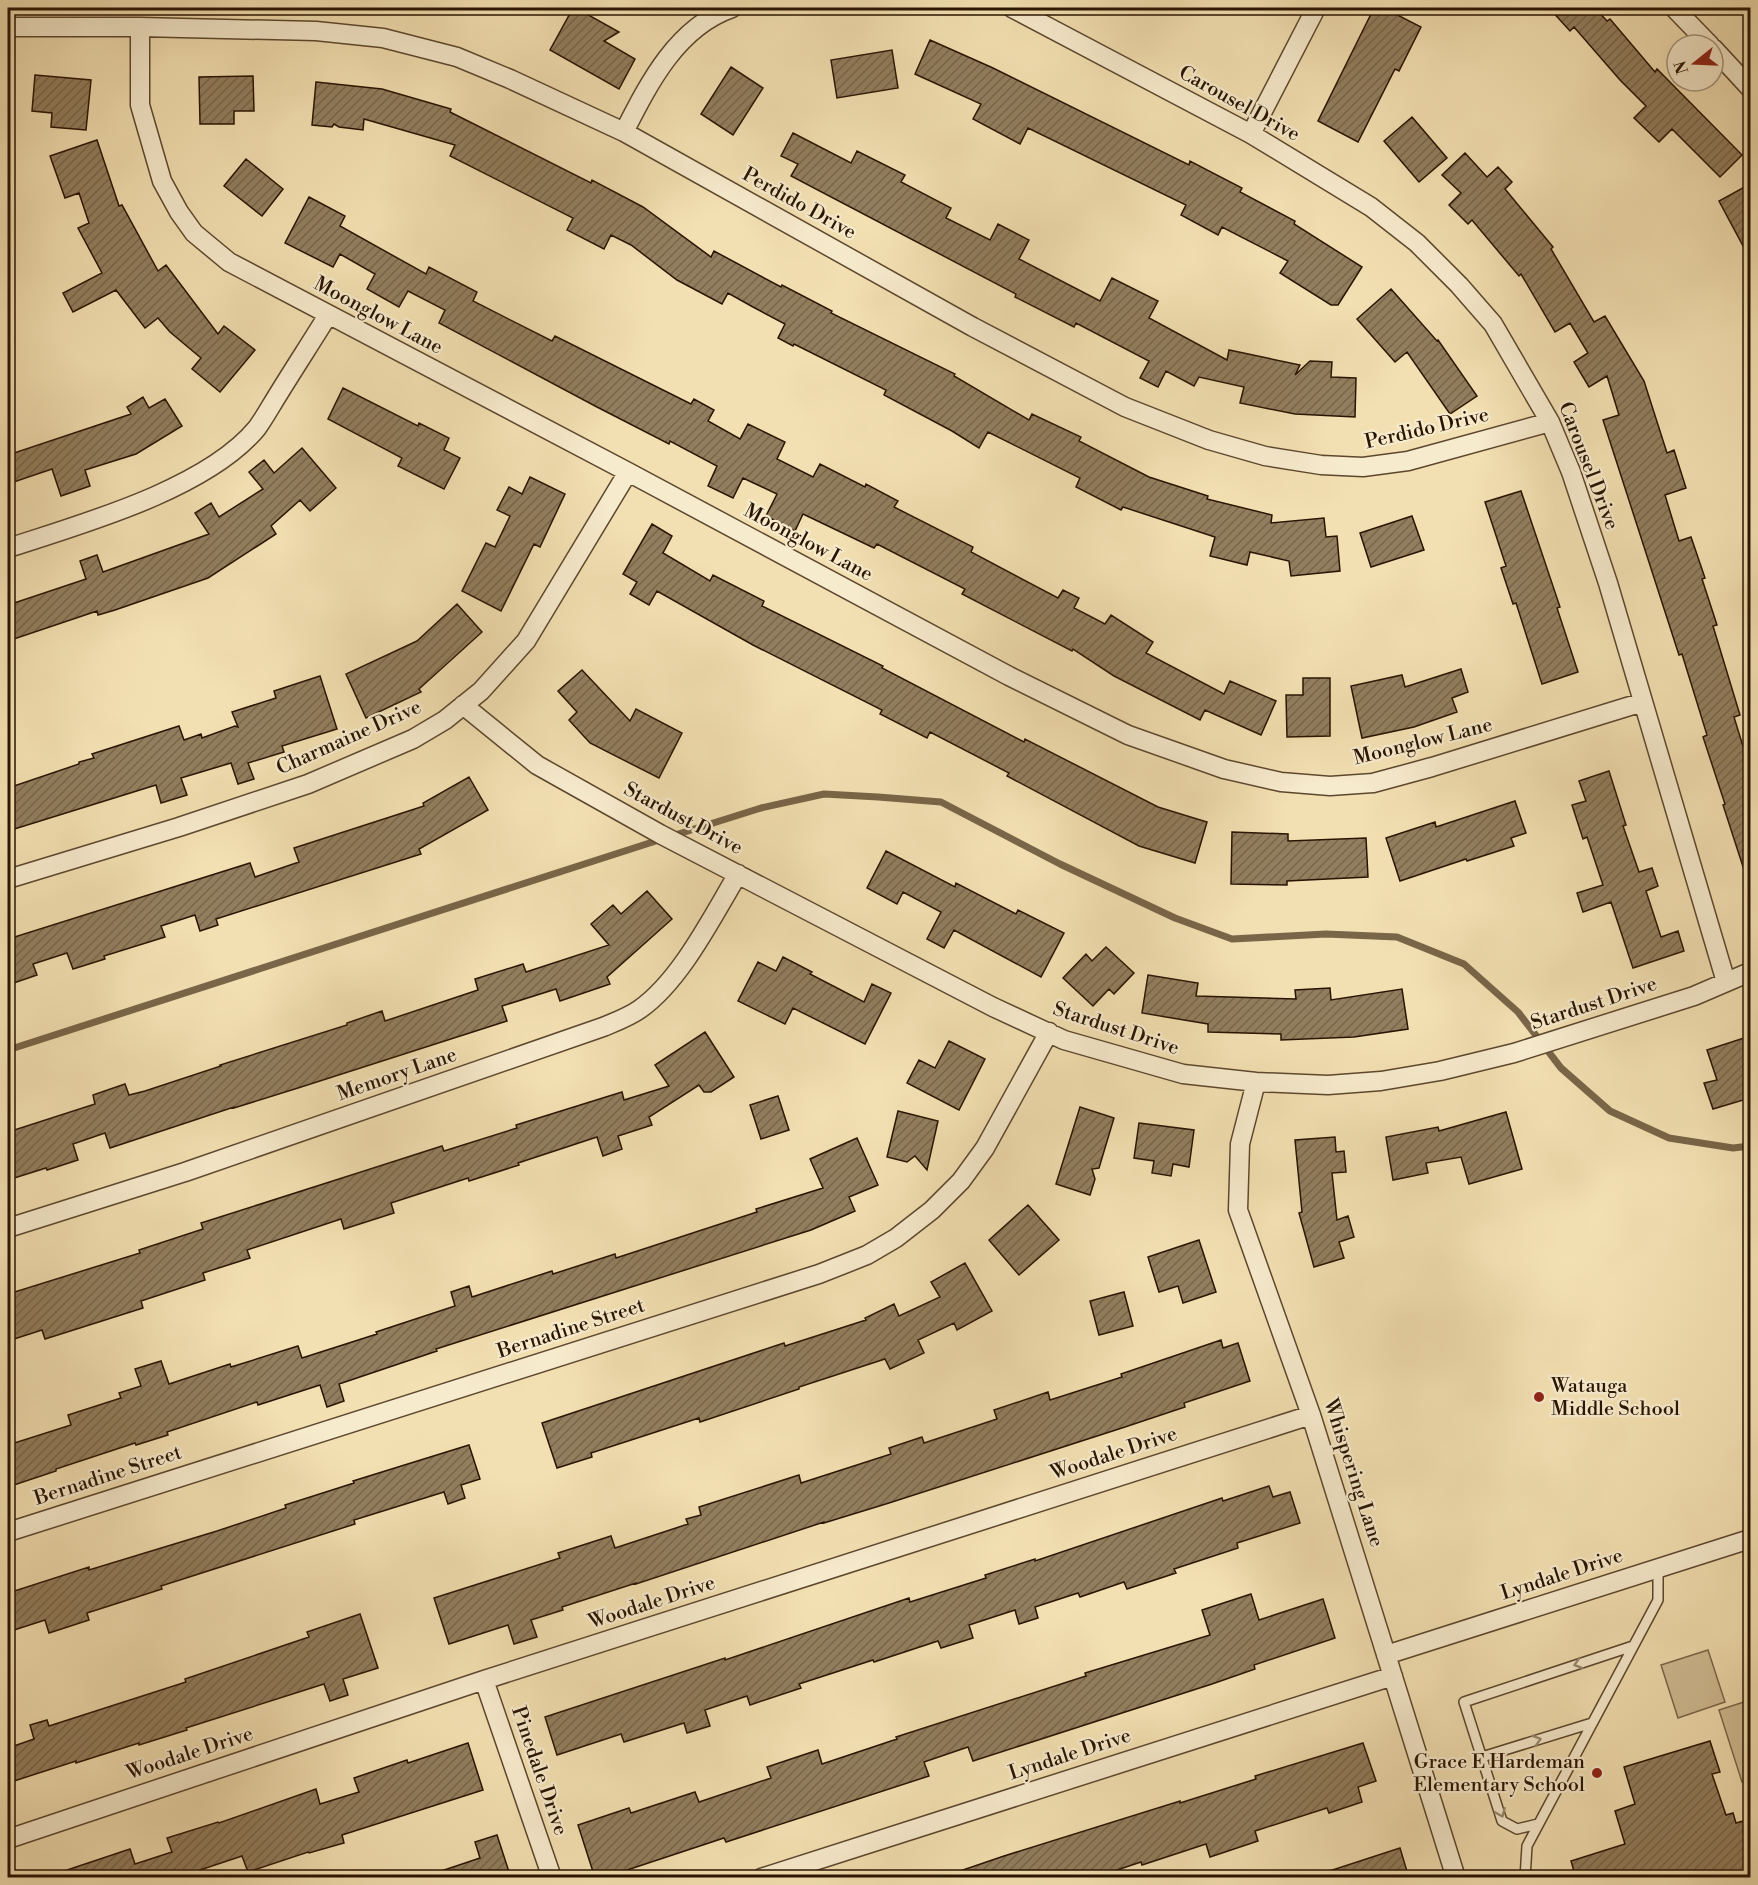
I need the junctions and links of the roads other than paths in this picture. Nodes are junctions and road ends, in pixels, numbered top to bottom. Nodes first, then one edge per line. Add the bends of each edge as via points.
1 (732, 8) edge
2 (1012, 8) edge
3 (1316, 8) edge
4 (1674, 8) edge
5 (8, 27) edge
6 (140, 27) junction
7 (1698, 33) edge
8 (1725, 61) edge
9 (1750, 88) edge
10 (624, 132) junction
11 (1251, 134) junction
12 (328, 315) junction
13 (1550, 422) junction
14 (628, 472) junction
15 (8, 548) edge
16 (1643, 702) junction
17 (463, 705) junction
18 (738, 874) junction
19 (8, 879) edge
20 (1750, 972) edge
21 (1726, 982) junction
22 (1049, 1032) junction
23 (1256, 1082) junction
24 (8, 1228) edge
25 (1311, 1415) junction
26 (8, 1532) edge
27 (1750, 1539) edge
28 (1658, 1568) junction
29 (1633, 1646) junction
30 (1386, 1655) junction
31 (1393, 1676) junction
32 (484, 1680) junction
33 (1592, 1723) junction
34 (1482, 1757) junction
35 (1538, 1824) junction
36 (8, 1839) edge
37 (552, 1878) edge
38 (760, 1878) edge
39 (1456, 1878) edge
40 (1525, 1878) edge

1 - 10 street via 702,23 677,46 648,85
2 - 11 street, Carousel Drive
3 - 11 street
4 - 7 street
5 - 6 street, Perdido Drive
6 - 10 street, Perdido Drive via 316,31 383,38 457,57
6 - 12 street, Moonglow Lane via 140,105 162,181 179,212 194,233 229,262
8 - 9 street
10 - 13 street, Perdido Drive via 993,338 1125,407 1209,440 1265,456 1363,467 1408,461
11 - 13 street, Carousel Drive via 1371,207 1417,243 1493,324
12 - 14 street, Moonglow Lane
12 - 15 street via 257,428 236,448 156,495
13 - 16 street, Carousel Drive via 1608,583
14 - 16 street, Moonglow Lane via 1009,676 1128,735 1224,769 1281,782 1330,786 1372,783
14 - 17 street, Charmaine Drive via 526,641 481,691
16 - 21 street, Carousel Drive
17 - 18 street, Stardust Drive via 537,765
17 - 19 street, Charmaine Drive via 413,739 308,784
18 - 22 street, Stardust Drive via 993,1007
18 - 24 street, Memory Lane via 688,956 662,990 639,1010 603,1028 185,1173
20 - 21 street, Stardust Drive
21 - 23 street, Stardust Drive via 1694,996 1514,1053 1440,1071 1328,1085
22 - 23 street, Stardust Drive via 1064,1040 1183,1074
22 - 26 street, Bernadine Street via 985,1148 961,1181 923,1217 867,1255 819,1274
23 - 25 street, Whispering Lane via 1240,1144 1238,1210
25 - 30 street, Whispering Lane
25 - 32 street, Woodale Drive
27 - 28 street, Lyndale Drive
28 - 29 lane via 1658,1600
28 - 30 street, Lyndale Drive
29 - 33 lane
29 -> 34 lane via 1464,1702
30 - 31 street, Whispering Lane
31 - 38 street, Lyndale Drive
31 - 39 street, Whispering Lane
32 - 36 street, Woodale Drive
32 - 37 street, Pinedale Drive
34 -> 33 lane
33 - 35 lane
34 -> 35 lane via 1502,1821 1517,1829
35 - 40 lane via 1527,1846

